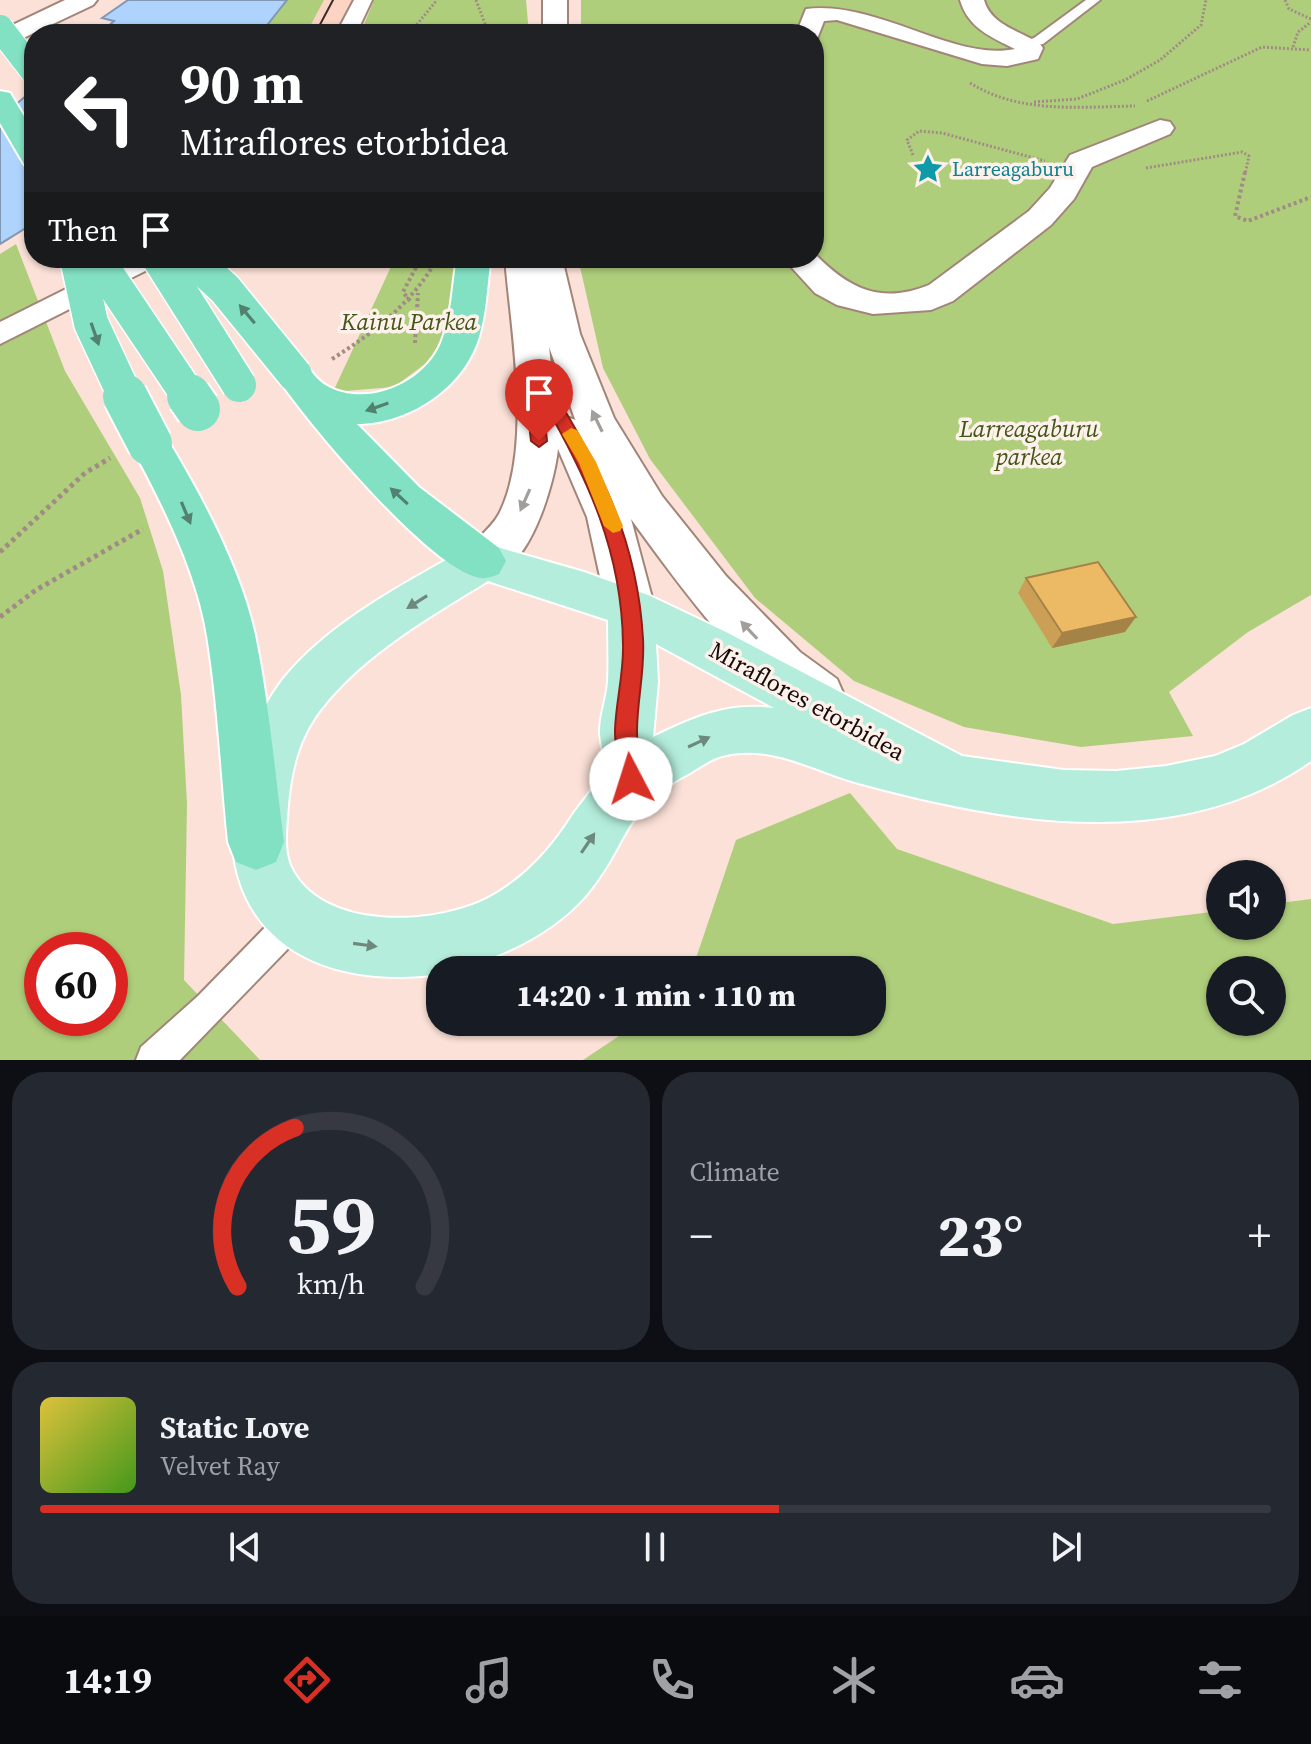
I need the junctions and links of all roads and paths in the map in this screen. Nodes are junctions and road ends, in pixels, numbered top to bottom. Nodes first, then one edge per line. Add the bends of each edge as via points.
1 (68, 0) edge
2 (85, 0) edge
3 (363, 0) edge
4 (437, 0) edge
5 (476, 0) edge
6 (555, 0) edge
7 (972, 0) edge
8 (1094, 0) edge
9 (1206, 0) edge
10 (1285, 0) edge
11 (1311, 21) edge
12 (30, 24) edge
13 (30, 24) edge
14 (351, 24) edge
15 (417, 24) edge
16 (485, 24) edge
17 (555, 24) edge
18 (811, 24) edge
19 (24, 27) edge
20 (0, 28) edge
21 (0, 42) edge
22 (1024, 44) junction
23 (1293, 47) junction
24 (1311, 50) edge
25 (24, 59) edge
26 (964, 77) dead end
27 (0, 99) edge
28 (1025, 103) junction
29 (1146, 123) junction
30 (24, 141) edge
31 (79, 268) edge
32 (103, 268) edge
33 (129, 268) edge
34 (165, 268) edge
35 (202, 268) edge
36 (416, 268) edge
37 (432, 268) edge
38 (472, 268) edge
39 (523, 268) edge
40 (547, 268) edge
41 (810, 268) edge
42 (418, 293) junction
43 (410, 301) junction
44 (0, 334) edge
45 (411, 354) dead end
46 (531, 368) junction
47 (313, 376) junction
48 (239, 385) dead end
49 (198, 409) dead end
50 (130, 451) junction
51 (143, 529) dead end
52 (0, 552) edge
53 (483, 561) junction
54 (0, 617) edge
55 (650, 618) junction
56 (1311, 732) edge
57 (871, 735) junction
58 (945, 776) junction
59 (631, 779) junction
60 (256, 842) junction
61 (297, 917) junction
62 (154, 1060) edge

1 - 12 street
2 - 13 street
3 - 14 street
4 - 15 path
5 - 16 path
6 - 17 street
7 - 22 street via 981,19
8 - 22 lane via 1038,41
9 - 28 path via 1201,25 1160,60 1125,80 1077,99
10 - 11 path via 1289,9
11 - 23 path via 1301,27
18 - 22 street via 814,14 840,7 863,10 988,54 1029,54
19 - 21 street
20 - 25 highway, bridge
23 - 24 path
23 - 29 path via 1262,47
26 - 28 path via 993,98
27 - 30 highway
28 - 29 path
29 - 41 street via 1080,161 1040,218 941,293 919,302 873,303 827,286
31 -> 50 highway, bridge
32 - 49 highway, bridge
33 - 44 street
34 - 48 highway, bridge
47 -> 35 highway, bridge
36 - 43 path via 403,292
37 - 42 path
38 -> 47 highway via 461,335 439,374 404,396 364,411 345,410
39 - 46 street
57 -> 40 street via 783,667 710,589 647,508 595,419 562,334
42 - 43 path
42 - 45 path
43 - 47 path via 389,324
46 -> 53 street via 539,441 534,473 510,534
46 - 55 street via 587,462
53 -> 47 highway via 441,534 371,469
50 - 52 path via 85,473
50 -> 60 highway via 175,487 221,596 231,635
51 - 54 path via 36,590
53 - 55 main road, Miraflores etorbidea via 584,591
53 -> 60 main road via 356,640 321,669 284,722 267,765
55 - 57 main road, Miraflores etorbidea
55 - 59 main road via 626,730
56 - 58 main road, Miraflores etorbidea via 1262,763 1150,794 1096,800 1018,792
57 - 58 main road, Miraflores etorbidea
59 -> 58 main road, Miraflores etorbidea via 720,732 759,730 810,740 858,759
61 -> 59 main road via 326,935 361,946 408,948 456,940 502,922 536,902 567,873
60 - 61 main road via 267,882
61 - 62 lane

